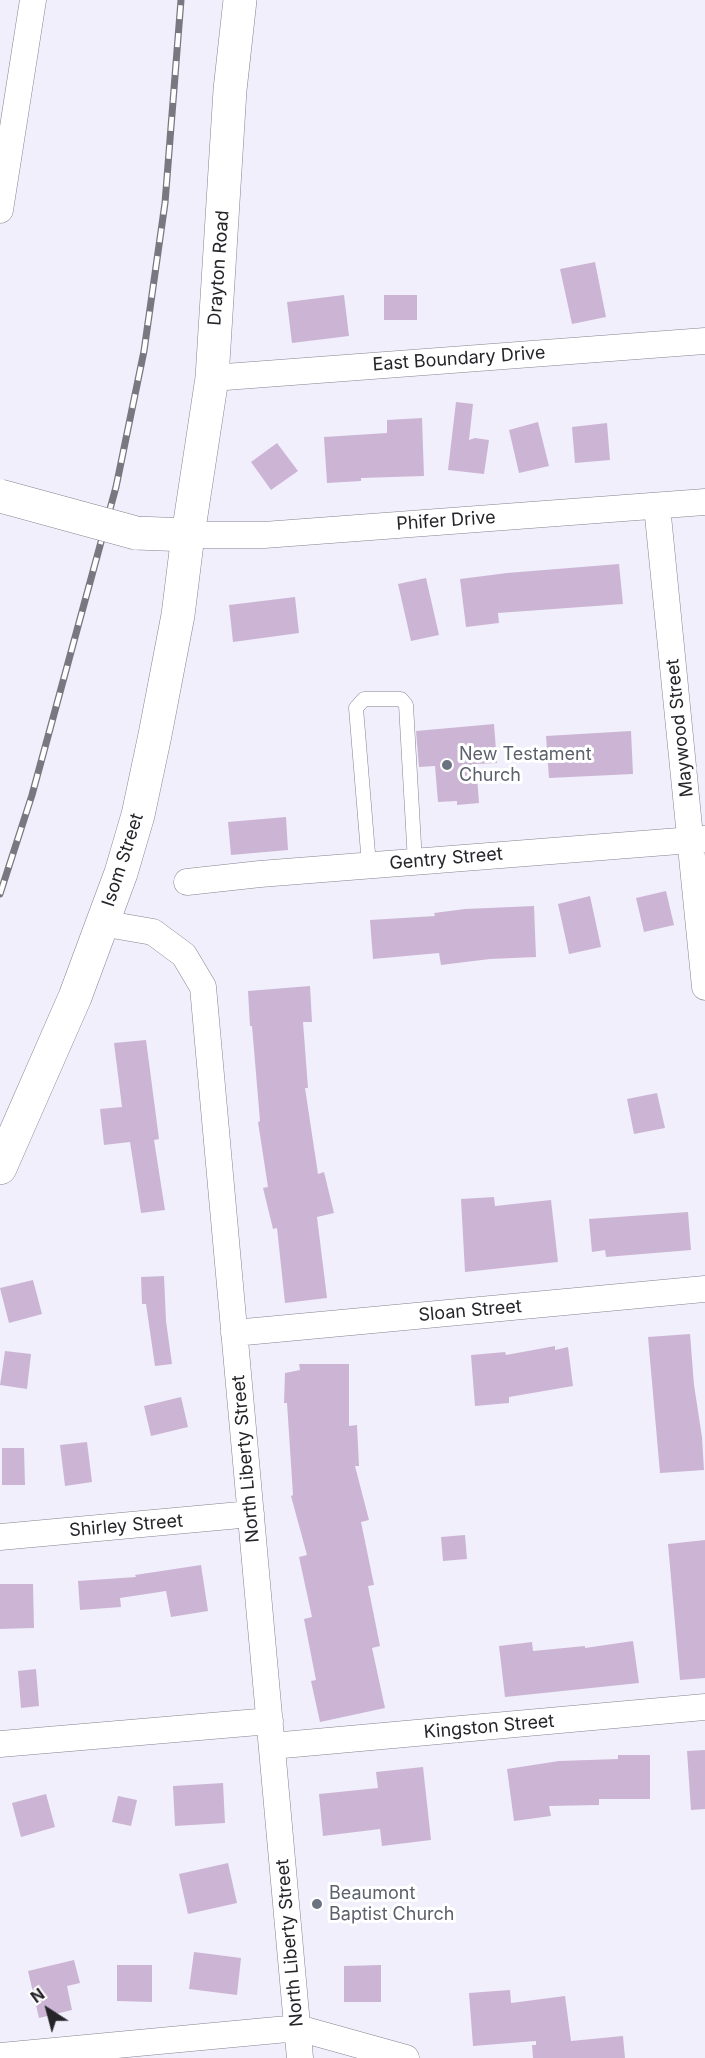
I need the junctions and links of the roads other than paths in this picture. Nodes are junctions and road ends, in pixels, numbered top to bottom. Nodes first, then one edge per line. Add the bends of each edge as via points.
1 (33, 0) edge
2 (240, 0) edge
3 (0, 210) edge
4 (705, 341) edge
5 (212, 378) junction
6 (0, 496) edge
7 (705, 502) edge
8 (657, 506) junction
9 (188, 535) junction
10 (698, 839) edge
11 (415, 862) junction
12 (369, 866) junction
13 (187, 882) dead end
14 (101, 923) junction
15 (705, 987) edge
16 (0, 1168) edge
17 (705, 1289) edge
18 (234, 1333) junction
19 (251, 1514) junction
20 (0, 1537) edge
21 (705, 1707) edge
22 (271, 1734) junction
23 (0, 1744) edge
24 (298, 2028) junction
25 (0, 2056) edge
26 (300, 2058) edge
27 (406, 2058) edge

1 - 3 street
2 - 5 main road, Drayton Road via 230,90
4 - 5 street, East Boundary Drive
5 - 9 main road, Drayton Road
6 - 9 main road, bridge via 136,533
7 - 8 street, Phifer Drive
8 - 9 street, Phifer Drive via 264,535
8 - 10 street, Maywood Street
9 - 14 main road, Isom Street via 178,615 138,815
10 - 11 street, Gentry Street
10 - 15 street, Maywood Street
11 - 12 street, Gentry Street
11 - 12 lane via 406,705 401,699 364,699 356,708
12 - 13 street, Gentry Street
14 - 16 main road, Isom Street via 75,997
14 - 18 street, North Liberty Street via 153,932 184,955 203,987
17 - 18 street, Sloan Street
18 - 19 street, North Liberty Street
19 - 20 street, Shirley Street
19 - 22 street, North Liberty Street
21 - 22 street, Kingston Street
22 - 23 street, Kingston Street
22 - 24 street, North Liberty Street
24 - 25 street
24 - 26 street, North Liberty Street
24 - 27 street

